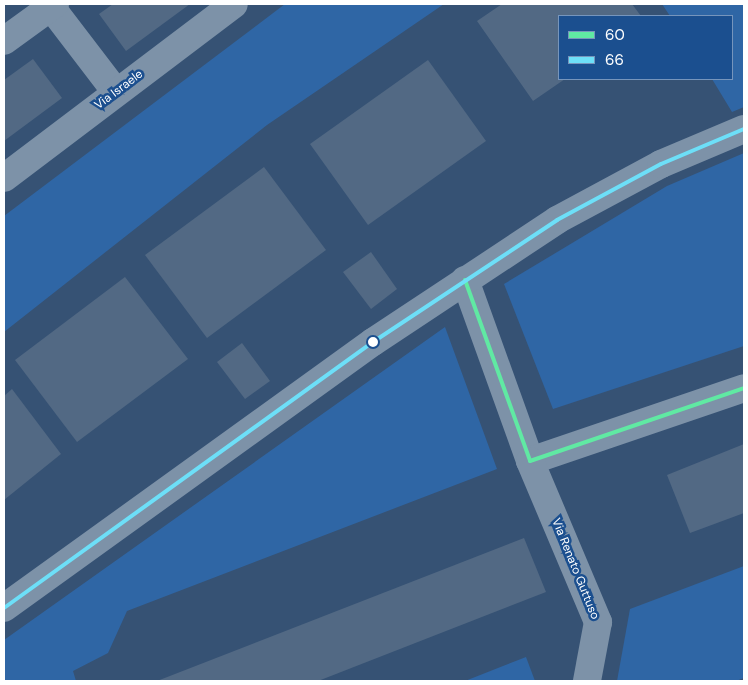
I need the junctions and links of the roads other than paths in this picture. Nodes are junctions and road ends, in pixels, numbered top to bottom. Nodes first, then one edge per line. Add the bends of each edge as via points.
1 (234, 4) edge
2 (53, 5) edge
3 (4, 41) edge
4 (116, 92) junction
5 (744, 129) edge
6 (4, 178) edge
7 (465, 280) junction
8 (744, 388) edge
9 (530, 460) junction
10 (4, 608) edge
11 (588, 681) edge

1 - 4 street, Via Israele
2 - 3 street
2 - 4 street
4 - 6 street, Via Israele
5 - 7 street via 661,164 566,215
7 - 9 street, Via Renato Guttuso
7 - 10 street via 373,342
8 - 9 street
9 - 11 street, Via Renato Guttuso via 598,622

